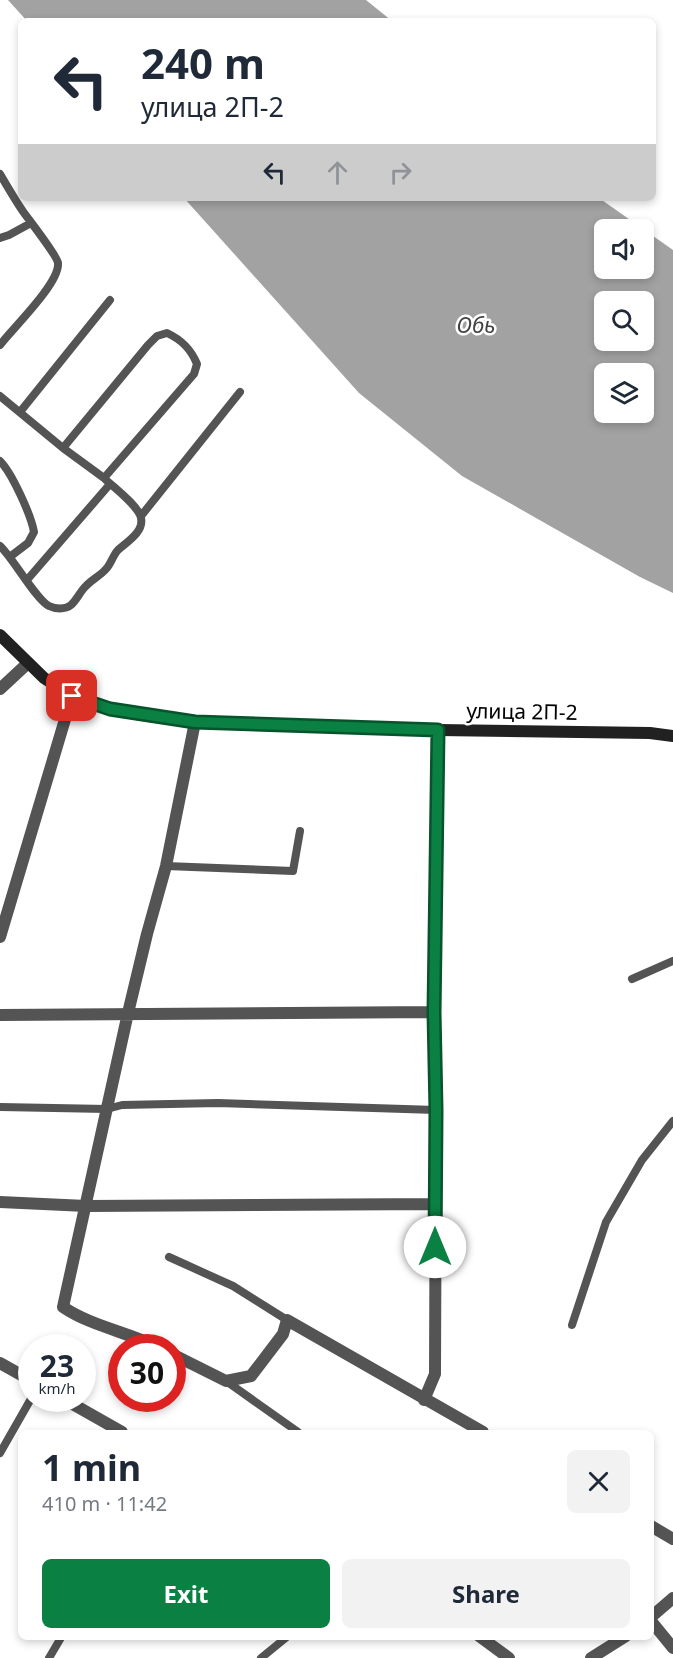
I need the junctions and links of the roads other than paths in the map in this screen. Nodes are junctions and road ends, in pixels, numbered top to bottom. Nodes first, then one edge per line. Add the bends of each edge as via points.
1 (0, 174) edge
2 (31, 223) junction
3 (0, 238) edge
4 (110, 300) dead end
5 (0, 345) edge
6 (240, 392) dead end
7 (0, 396) edge
8 (20, 412) junction
9 (63, 448) junction
10 (0, 461) edge
11 (104, 478) junction
12 (110, 484) junction
13 (141, 516) junction
14 (0, 546) edge
15 (11, 556) junction
16 (27, 580) junction
17 (0, 635) edge
18 (28, 663) junction
19 (0, 689) edge
20 (72, 696) junction
21 (195, 722) junction
22 (438, 730) junction
23 (673, 736) edge
24 (300, 831) dead end
25 (166, 866) junction
26 (0, 937) edge
27 (673, 961) edge
28 (632, 979) dead end
29 (434, 1012) junction
30 (128, 1013) junction
31 (0, 1015) edge
32 (0, 1107) edge
33 (107, 1109) junction
34 (436, 1110) junction
35 (673, 1121) edge
36 (0, 1202) edge
37 (435, 1204) junction
38 (86, 1206) junction
39 (169, 1257) dead end
40 (287, 1320) junction
41 (572, 1325) dead end
42 (129, 1334) edge
43 (186, 1361) edge
44 (0, 1363) edge
45 (18, 1373) edge
46 (226, 1381) junction
47 (424, 1400) junction
48 (23, 1412) edge
49 (87, 1412) edge
50 (118, 1430) edge
51 (295, 1430) edge
52 (479, 1430) edge
53 (0, 1453) edge
54 (654, 1528) edge
55 (673, 1539) edge
56 (673, 1598) edge
57 (654, 1616) edge
58 (654, 1623) edge
59 (60, 1640) edge
60 (283, 1640) edge
61 (484, 1640) edge
62 (620, 1640) edge
63 (673, 1648) edge
64 (50, 1658) edge
65 (261, 1658) edge
66 (509, 1658) edge
67 (591, 1658) edge

1 - 2 lane
2 - 3 lane
2 - 5 lane via 55,255 55,276
4 - 8 lane
6 - 13 lane
7 - 8 lane
8 - 9 lane
9 - 11 lane
9 - 11 lane via 157,336 167,333 177,338 193,354 197,364 194,374
10 - 15 lane via 22,499 34,532 28,543
11 - 12 lane
12 - 13 lane
12 - 16 lane
13 - 16 lane via 135,535 71,605 61,609 48,606
14 - 15 lane
15 - 16 lane
17 - 18 main road, улица 2П-2
18 - 19 street
18 - 20 main road, улица 2П-2
20 - 21 main road, улица 2П-2 via 110,709
20 - 26 street
21 - 22 main road, улица 2П-2
21 - 25 street
22 - 23 main road, улица 2П-2
22 - 29 street
24 - 25 lane via 293,871
25 - 30 street
27 - 28 lane
29 - 30 street
29 - 34 street
30 - 31 street
30 - 33 street
32 - 33 lane
33 - 34 lane via 122,1105 218,1103
33 - 38 street
34 - 37 street
35 - 41 lane via 642,1160 606,1222
36 - 38 street
37 - 38 street
37 - 47 street via 435,1374
38 - 42 street via 63,1307 78,1317
39 - 40 lane via 232,1286
40 - 46 street via 283,1334 250,1376
40 - 47 street
43 - 46 street
44 - 45 street
46 - 51 lane
47 - 52 street
48 - 53 lane
49 - 50 street
54 - 55 street
56 - 57 street
58 - 63 street
59 - 64 lane
60 - 65 lane
61 - 66 street
62 - 67 street

